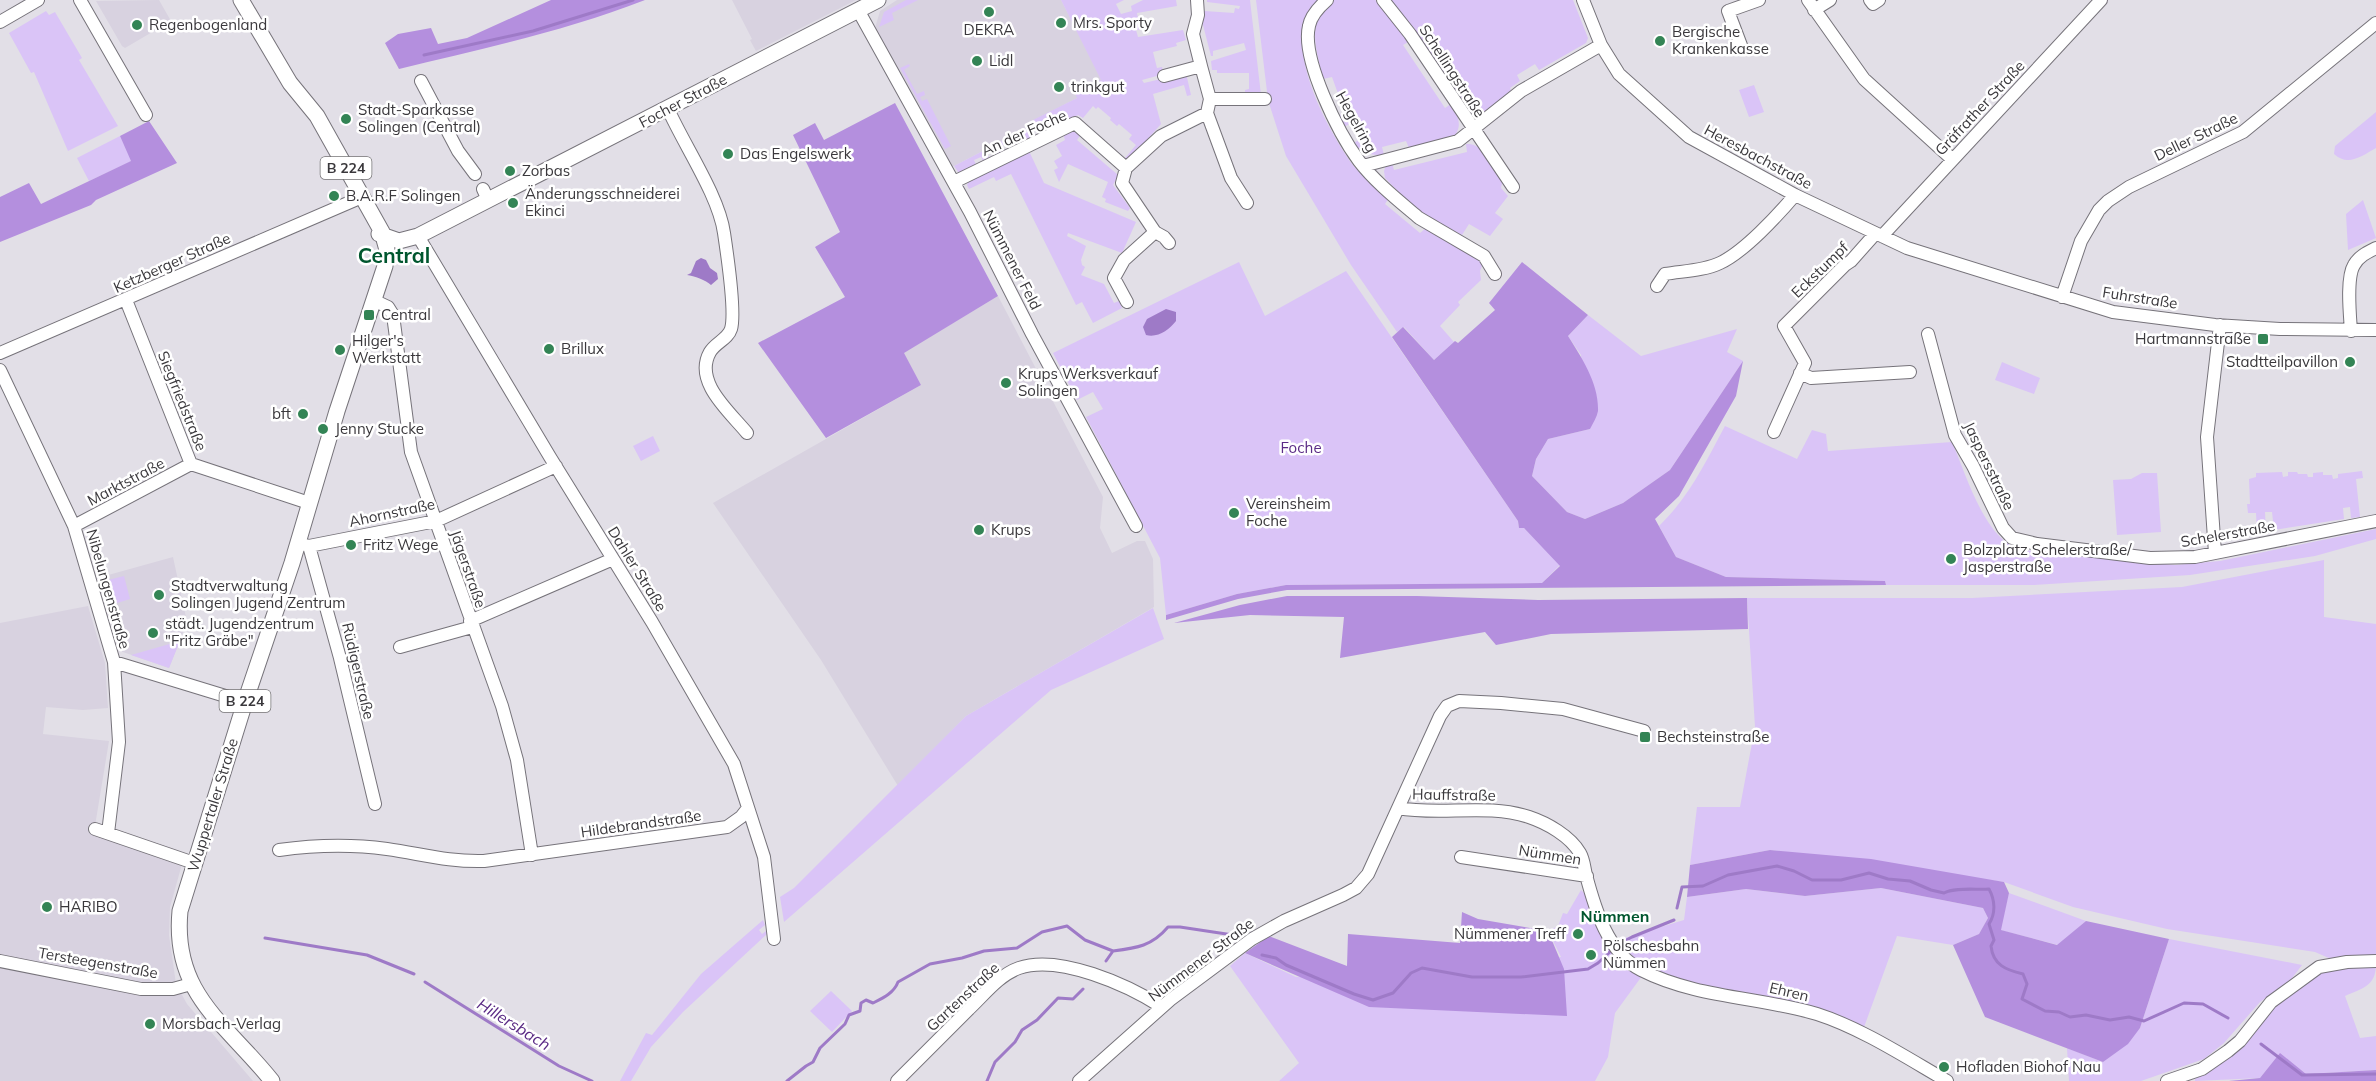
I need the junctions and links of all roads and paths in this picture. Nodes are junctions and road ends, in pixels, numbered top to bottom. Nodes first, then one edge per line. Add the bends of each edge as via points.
1 (38, 0) edge
2 (80, 0) edge
3 (241, 0) edge
4 (878, 0) edge
5 (1197, 0) edge
6 (1327, 0) edge
7 (1383, 0) edge
8 (1583, 0) edge
9 (1759, 0) edge
10 (1830, 0) edge
11 (1870, 0) edge
12 (1879, 0) edge
13 (2101, 0) edge
14 (1811, 5) edge
15 (858, 10) junction
16 (0, 22) edge
17 (2376, 23) edge
18 (1601, 45) junction
19 (1742, 48) dead end
20 (1201, 66) junction
21 (1164, 76) dead end
22 (421, 81) dead end
23 (290, 83) junction
24 (1210, 99) junction
25 (1265, 99) dead end
26 (668, 109) junction
27 (1207, 113) junction
28 (146, 115) dead end
29 (1473, 130) junction
30 (1952, 159) junction
31 (1363, 166) junction
32 (1126, 168) junction
33 (475, 174) dead end
34 (954, 182) junction
35 (1513, 187) dead end
36 (1795, 195) junction
37 (348, 203) junction
38 (1247, 203) dead end
39 (370, 226) junction
40 (1155, 232) junction
41 (1879, 235) junction
42 (384, 237) junction
43 (414, 238) junction
44 (1169, 243) dead end
45 (2376, 248) edge
46 (385, 266) junction
47 (1496, 274) dead end
48 (1657, 286) dead end
49 (2062, 297) junction
50 (126, 300) junction
51 (374, 300) junction
52 (1127, 302) dead end
53 (2220, 325) junction
54 (2376, 330) edge
55 (2351, 331) junction
56 (1928, 334) dead end
57 (0, 353) edge
58 (0, 370) edge
59 (1910, 372) dead end
60 (1800, 373) junction
61 (1774, 432) dead end
62 (747, 433) dead end
63 (191, 464) junction
64 (555, 466) junction
65 (309, 503) junction
66 (436, 521) junction
67 (2376, 521) edge
68 (74, 526) junction
69 (1136, 526) dead end
70 (2012, 538) joint
71 (303, 544) junction
72 (2215, 553) junction
73 (613, 559) junction
74 (471, 624) junction
75 (400, 646) dead end
76 (114, 662) junction
77 (245, 702) junction
78 (1644, 731) dead end
79 (375, 804) dead end
80 (748, 808) junction
81 (1398, 808) junction
82 (95, 829) dead end
83 (108, 833) junction
84 (279, 850) dead end
85 (532, 855) junction
86 (1461, 857) dead end
87 (195, 863) junction
88 (1587, 876) junction
89 (774, 939) dead end
90 (1616, 950) joint
91 (2376, 960) edge
92 (0, 961) edge
93 (191, 984) junction
94 (1162, 1007) junction
95 (272, 1081) edge
96 (897, 1081) edge
97 (1079, 1081) edge
98 (1947, 1081) edge
99 (2167, 1081) edge

1 - 16 street
2 - 28 street
3 - 23 main road, B 224
4 - 15 main road, Focher Straße
5 - 20 street via 1193,34
6 - 31 street, Hegelring via 1313,14 1308,27 1311,62 1328,106
7 - 29 street, Schellingstraße
8 - 18 street, Heresbachstraße
9 - 19 street via 1728,11
10 - 14 street
11 - 12 street via 1873,4
13 - 30 street, Gräfrather Straße
14 - 30 street via 1864,79
15 - 26 main road, Focher Straße
15 - 34 street, Nümmener Feld
17 - 49 street, Deller Straße via 2243,132 2108,201 2081,241
18 - 29 street via 1521,91
18 - 36 street, Heresbachstraße via 1619,74 1689,137
20 - 21 street
20 - 24 street
22 - 33 street via 458,151
23 - 37 main road, B 224
23 - 42 main road, B 224 via 314,112
24 - 25 street
24 - 27 street
26 - 43 main road, Focher Straße via 485,195
26 - 62 street via 719,213 724,235 731,326 708,355 706,378
27 - 32 street via 1161,136
27 - 38 street via 1231,178
29 - 31 street via 1458,141
29 - 35 street, Schellingstraße
30 - 41 street, Gräfrather Straße
31 - 47 street, Hegelring via 1419,218 1484,256
32 - 34 street, An der Foche via 1075,123
32 - 40 street via 1122,183
34 - 69 street, Nümmener Feld
36 - 41 street, Heresbachstraße
36 - 48 street via 1773,221 1726,260 1665,274
37 - 39 main road, B 224
37 - 50 street, Ketzberger Straße
39 - 42 main road, B 224
39 - 46 main road, B 224
40 - 44 street
40 - 52 street via 1124,260 1114,278
41 - 49 street, Fuhrstraße via 1907,248
41 - 60 street, Eckstumpf via 1784,326 1805,363
42 - 43 main road via 399,241
42 - 46 main road, B 224
43 - 46 main road, Focher Straße
43 - 64 street, Dahler Straße
45 - 55 street via 2352,266
46 - 51 main road, Wuppertaler Straße / B 224
49 - 53 street, Fuhrstraße via 2113,312
50 - 57 street, Ketzberger Straße
50 - 63 street, Siegfriedstraße
51 - 65 main road, Wuppertaler Straße / B 224
51 - 66 street, Jägerstraße via 393,315 411,452
53 - 55 street, Fuhrstraße
53 - 72 street via 2207,437
54 - 55 street, Fuhrstraße
56 - 70 street, Jaspersstraße via 1955,435 2003,528
58 - 68 street, Nibelungenstraße
59 - 60 street via 1811,378
60 - 61 street
63 - 65 street, Siegfriedstraße
63 - 68 street, Marktstraße
64 - 66 street, Ahornstraße
64 - 73 street, Dahler Straße
65 - 71 main road, Wuppertaler Straße / B 224
66 - 71 street, Ahornstraße
66 - 74 street, Jägerstraße
67 - 72 street, Schelerstraße
68 - 76 street, Nibelungenstraße
70 - 72 street, Schelerstraße via 2150,558
71 - 77 main road, Wuppertaler Straße / B 224
71 - 79 street, Rüdigerstraße via 340,658
73 - 74 street
73 - 80 street, Dahler Straße via 734,764
74 - 75 street
74 - 85 street, Jägerstraße via 502,706 517,760
76 - 77 street
76 - 83 street, Nibelungenstraße via 119,742
77 - 87 main road, Wuppertaler Straße / B 224
78 - 81 street, Nümmener Straße via 1563,709 1451,703 1443,711
80 - 85 street, Hildebrandstraße via 727,826
80 - 89 street, Dahler Straße via 764,857
81 - 88 street, Hauffstraße via 1418,812 1497,811 1530,817 1572,842 1581,854
81 - 94 street, Nümmener Straße via 1368,874 1356,888 1252,939
82 - 83 street
83 - 87 street
84 - 85 street via 341,845 462,862
86 - 88 street, Nümmen
87 - 93 main road, Wuppertaler Straße / B 224 via 182,902 179,930
88 - 90 street, Nümmen
90 - 98 street, Ehren via 1641,970 1677,984 1793,1008 1841,1023
91 - 99 street via 2319,967 2271,1002 2229,1052 2202,1069
92 - 93 street, Tersteegenstraße via 141,989 166,990
93 - 95 main road, Wuppertaler Straße / B 224 via 207,1010
94 - 96 street, Gartenstraße via 1089,973 1048,965 1017,969 997,982
94 - 97 street, Nümmener Straße

